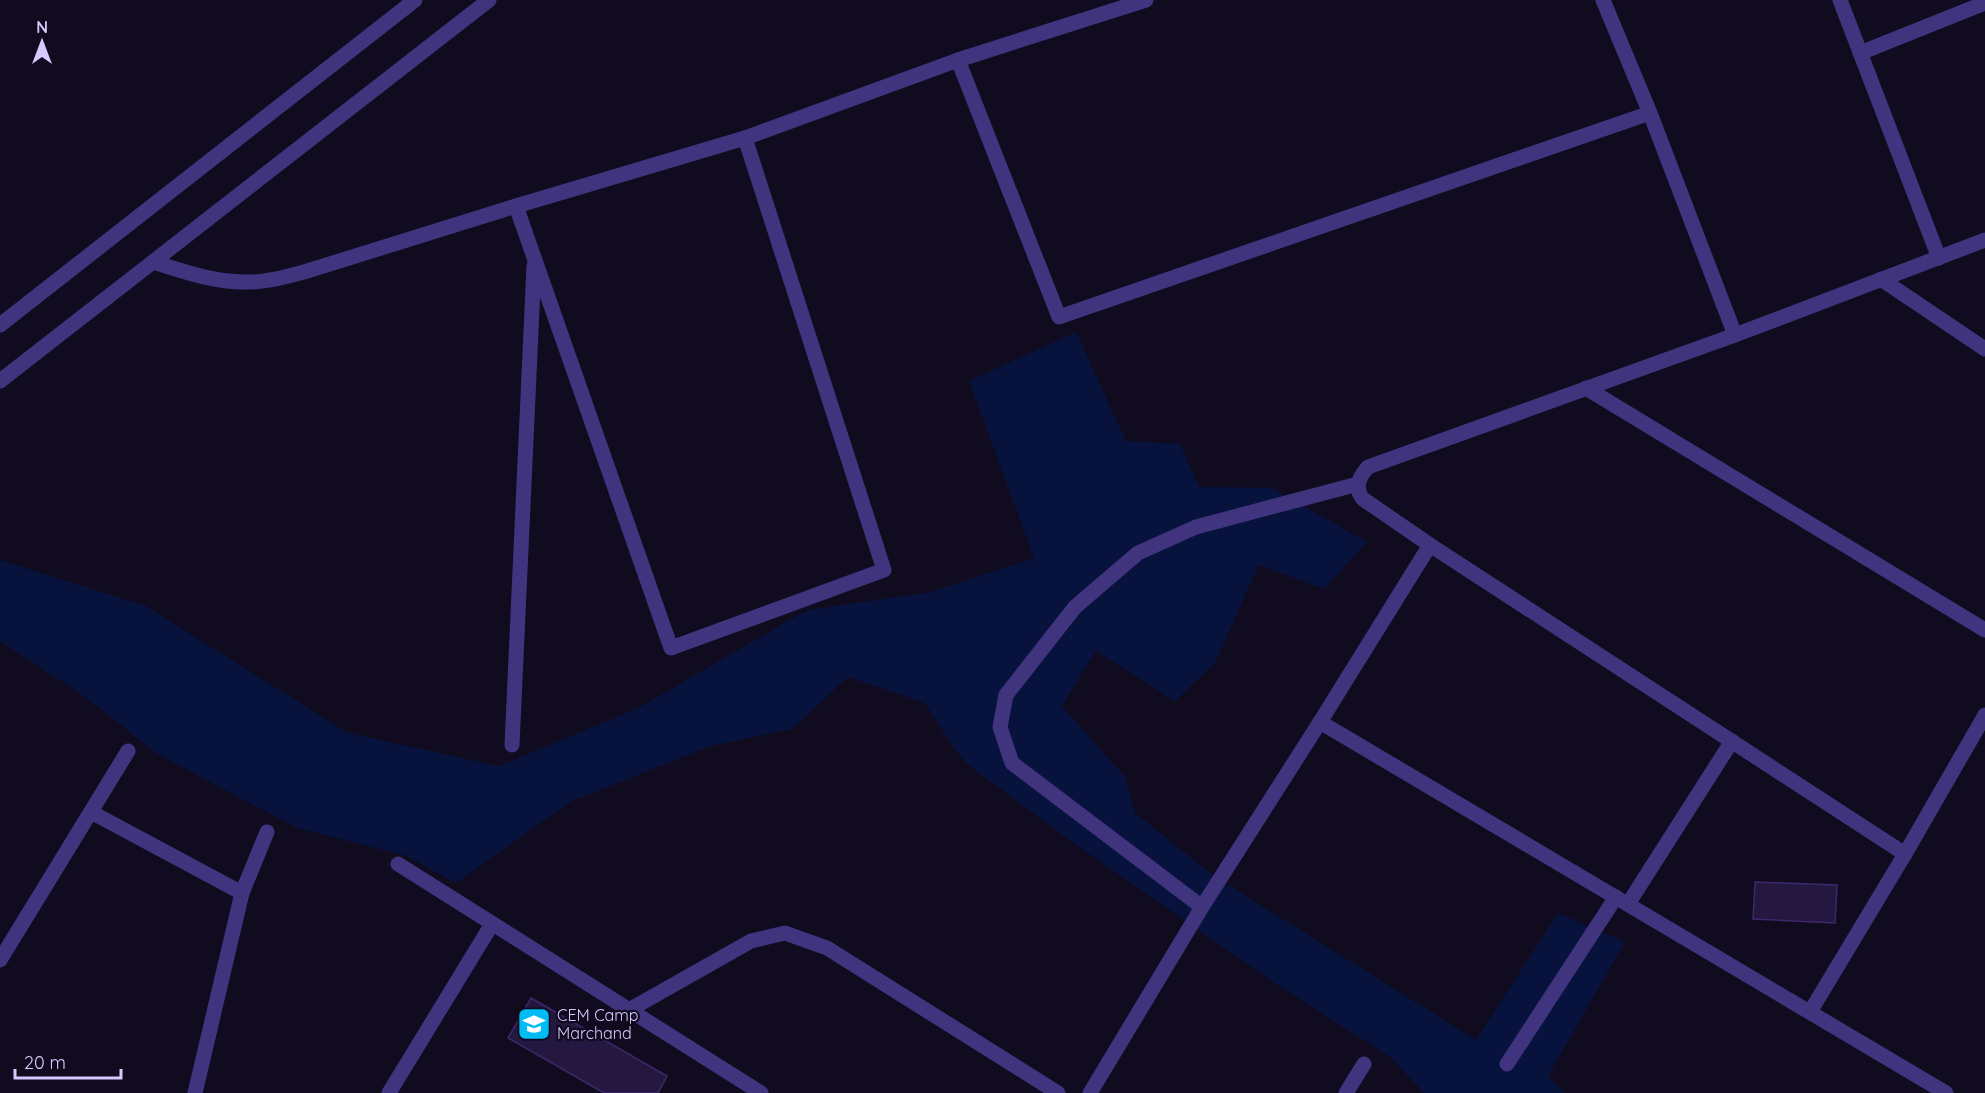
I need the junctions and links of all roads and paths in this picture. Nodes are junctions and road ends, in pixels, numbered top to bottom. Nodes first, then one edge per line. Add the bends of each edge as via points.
1 (415, 0) edge
2 (489, 0) edge
3 (1146, 0) edge
4 (1603, 0) edge
5 (1840, 0) edge
6 (1985, 3) edge
7 (1860, 53) junction
8 (958, 60) junction
9 (1650, 113) junction
10 (745, 138) junction
11 (516, 206) junction
12 (1985, 240) edge
13 (534, 256) junction
14 (1939, 258) junction
15 (153, 262) junction
16 (1881, 279) junction
17 (0, 325) edge
18 (1735, 335) junction
19 (1985, 349) edge
20 (0, 381) edge
21 (1586, 388) junction
22 (1358, 484) junction
23 (1430, 545) junction
24 (1985, 630) edge
25 (1985, 715) edge
26 (1320, 722) junction
27 (1732, 741) junction
28 (512, 745) dead end
29 (128, 751) dead end
30 (91, 812) junction
31 (267, 832) dead end
32 (1905, 854) junction
33 (398, 864) dead end
34 (242, 893) junction
35 (1622, 901) junction
36 (1202, 907) junction
37 (492, 924) junction
38 (2, 954) edge
39 (629, 1010) junction
40 (1810, 1012) junction
41 (1364, 1064) dead end
42 (1507, 1064) dead end
43 (195, 1093) edge
44 (389, 1093) edge
45 (761, 1093) edge
46 (1058, 1093) edge
47 (1090, 1093) edge
48 (1346, 1093) edge
49 (1946, 1093) edge

1 - 17 street
2 - 15 street
3 - 8 street
4 - 9 street
5 - 7 street
6 - 7 street
7 - 14 street
8 - 9 street via 1059,317
8 - 10 street
9 - 18 street
10 - 11 street
10 - 13 street via 884,570 671,648
11 - 13 street
11 - 15 street via 273,280 213,279
12 - 14 street
13 - 28 street
14 - 16 street
15 - 20 street
16 - 18 street
16 - 19 street
18 - 21 street
21 - 22 street via 1368,468
21 - 24 street
22 - 23 street via 1363,499
22 - 36 street via 1196,527 1138,553 1075,607 1006,695 999,728 1012,763
23 - 26 street
23 - 27 street
25 - 32 street
26 - 35 street
26 - 36 street
27 - 32 street
27 - 35 street
29 - 30 street
30 - 34 street
30 - 38 street
31 - 34 street
32 - 40 street
33 - 37 street
34 - 43 street
35 - 40 street
35 - 42 street
36 - 47 street
37 - 39 street
37 - 44 street
39 - 45 street
39 - 46 street via 750,941 785,933 827,948
40 - 49 street
41 - 48 street

